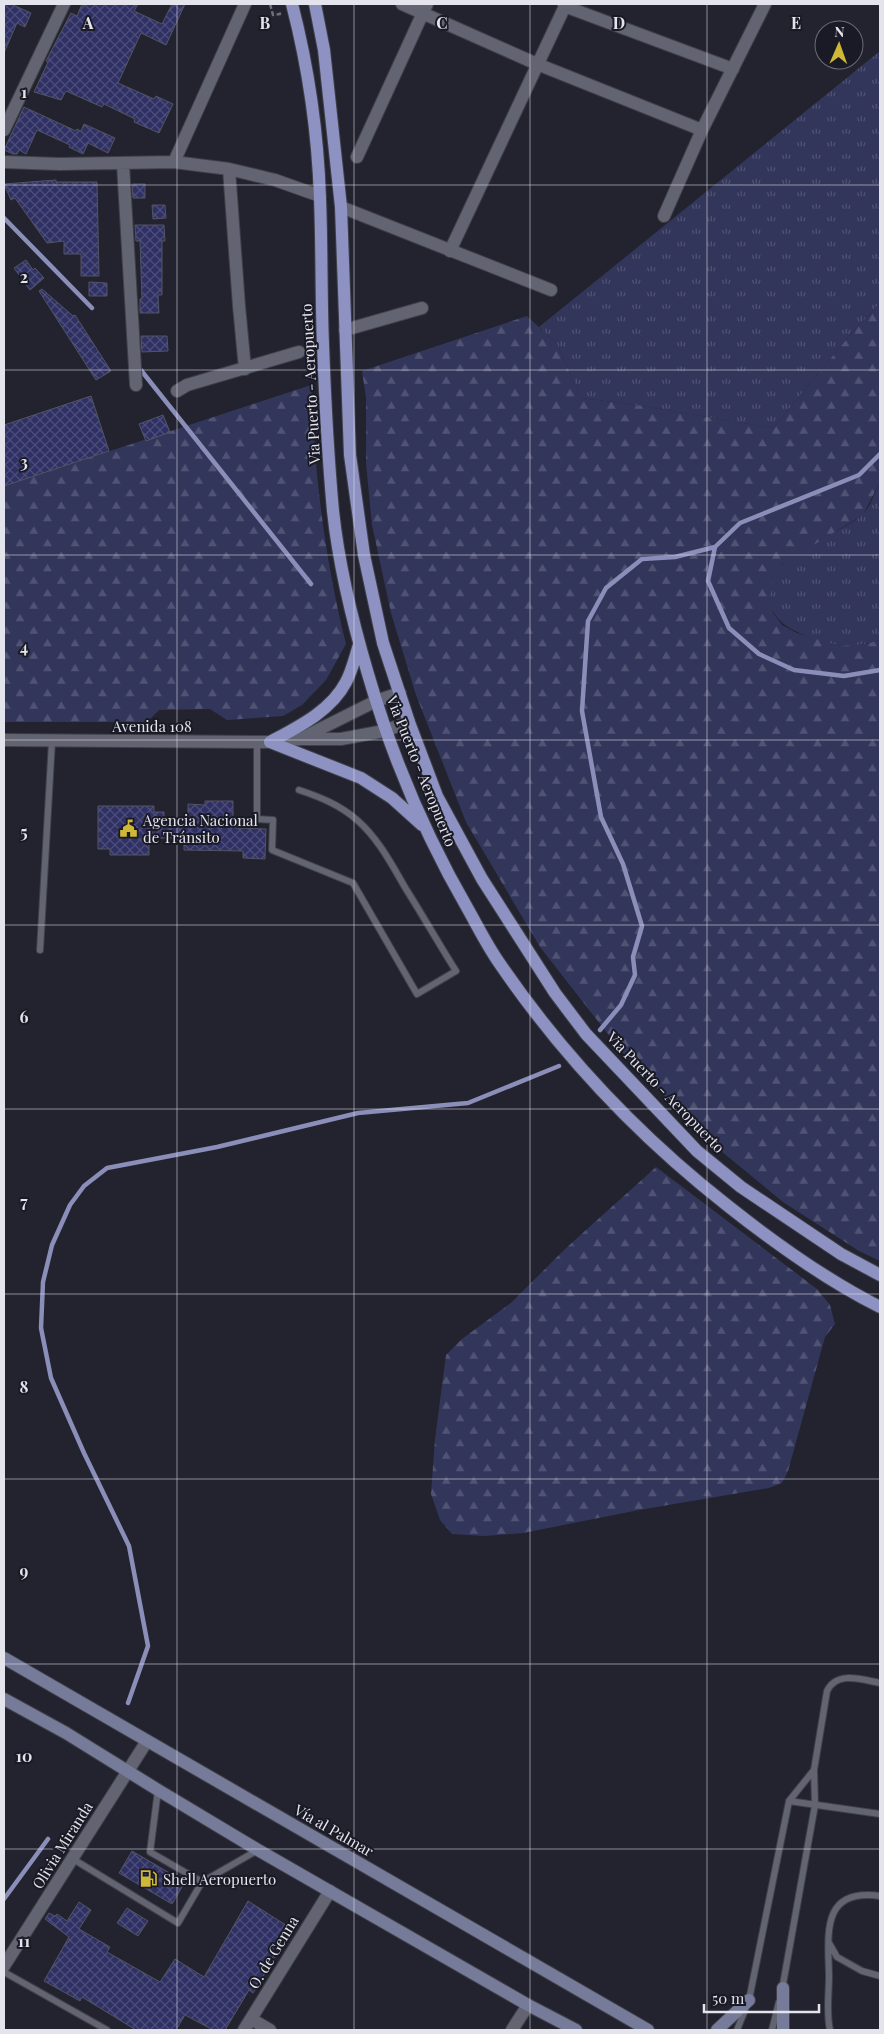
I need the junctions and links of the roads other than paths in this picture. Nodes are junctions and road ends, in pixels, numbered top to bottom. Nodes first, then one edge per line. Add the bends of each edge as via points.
1 (64, 4) edge
2 (246, 4) edge
3 (292, 4) edge
4 (315, 4) edge
5 (402, 4) edge
6 (765, 4) edge
7 (565, 5) edge
8 (425, 8) edge
9 (537, 64) junction
10 (733, 70) junction
11 (4, 130) edge
12 (702, 130) junction
13 (356, 157) dead end
14 (4, 162) edge
15 (174, 162) junction
16 (122, 164) junction
17 (229, 169) junction
18 (320, 196) junction
19 (341, 207) junction
20 (664, 216) dead end
21 (450, 251) junction
22 (551, 290) dead end
23 (422, 308) dead end
24 (345, 330) junction
25 (299, 352) dead end
26 (245, 368) junction
27 (136, 385) dead end
28 (177, 391) dead end
29 (359, 645) junction
30 (400, 693) junction
31 (376, 701) junction
32 (409, 722) junction
33 (384, 731) junction
34 (300, 739) junction
35 (4, 740) edge
36 (52, 741) junction
37 (257, 742) junction
38 (270, 742) junction
39 (299, 790) dead end
40 (425, 827) junction
41 (40, 950) dead end
42 (880, 1275) edge
43 (880, 1307) edge
44 (4, 1658) edge
45 (880, 1683) edge
46 (4, 1699) edge
47 (146, 1741) junction
48 (814, 1770) junction
49 (128, 1771) junction
50 (158, 1790) junction
51 (788, 1801) junction
52 (815, 1804) junction
53 (880, 1814) edge
54 (258, 1850) junction
55 (73, 1859) junction
56 (202, 1882) junction
57 (330, 1891) junction
58 (880, 1896) edge
59 (828, 1942) junction
60 (4, 1966) edge
61 (4, 1972) edge
62 (880, 1976) edge
63 (782, 1988) junction
64 (749, 2000) junction
65 (528, 2005) junction
66 (251, 2019) junction
67 (107, 2030) edge
68 (244, 2030) edge
69 (270, 2030) edge
70 (512, 2030) edge
71 (576, 2030) edge
72 (648, 2030) edge
73 (717, 2030) edge
74 (737, 2030) edge
75 (772, 2030) edge
76 (783, 2030) edge
77 (830, 2030) edge

1 - 11 street
2 - 15 street
3 - 18 main road, Via Puerto - Aeropuerto via 315,136
4 - 19 main road, Via Puerto - Aeropuerto via 324,50
5 - 8 street
6 - 10 street
7 - 9 street
7 - 10 street
8 - 9 street
8 - 13 street
9 - 12 street
9 - 21 street
10 - 12 street
12 - 20 street
14 - 16 street
15 - 16 street
15 - 17 street
16 - 27 street
17 - 18 street via 275,180
17 - 26 street
18 - 29 main road, Via Puerto - Aeropuerto via 323,343 333,512 345,594
19 - 21 street
19 - 24 main road, Via Puerto - Aeropuerto
21 - 22 street
23 - 24 street
24 - 30 main road, Via Puerto - Aeropuerto via 350,455 364,555 383,643
25 - 26 street
26 - 28 street
29 - 31 main road, Via Puerto - Aeropuerto
29 - 38 main road via 346,682 333,701 309,720
30 - 31 street, Avenida 108
30 - 32 main road, Via Puerto - Aeropuerto
31 - 33 main road, Via Puerto - Aeropuerto
31 - 34 street, Avenida 108
32 - 33 street, Avenida 108
32 - 42 main road, Via Puerto - Aeropuerto via 437,796 482,879 555,993 586,1034 697,1151 741,1187 840,1254
33 - 34 street, Avenida 108 via 341,739
33 - 40 main road, Via Puerto - Aeropuerto
34 - 38 street, Avenida 108
35 - 36 street, Avenida 108
36 - 37 street, Avenida 108
36 - 41 lane
37 - 38 street, Avenida 108
37 - 39 lane via 257,819 273,820 272,850 353,883 417,994 456,971 372,836 340,807
38 - 40 main road via 361,778 392,798
40 - 43 main road, Via Puerto - Aeropuerto via 443,866 497,961 539,1018 606,1097 683,1171 768,1238
44 - 47 main road, Vía al Palmar
45 - 48 lane via 846,1678 829,1687
46 - 49 main road
47 - 49 street, Olivia Miranda
47 - 72 main road, Vía al Palmar
48 - 51 lane
48 - 52 lane
49 - 50 main road
49 - 55 street, Olivia Miranda
50 - 54 main road
50 - 56 lane via 150,1852
51 - 52 lane
51 - 64 lane
52 - 53 lane
52 - 63 lane
54 - 56 lane
54 - 57 main road
55 - 56 lane via 178,1923
55 - 60 street, Olivia Miranda
57 - 65 main road
57 - 66 street, O. de Genna
58 - 59 lane via 863,1894 847,1898 840,1904 830,1921
59 - 62 lane via 837,1957 862,1971
59 - 77 lane
61 - 67 lane
63 - 75 lane
63 - 76 main road
64 - 73 main road
64 - 74 lane
65 - 70 street
65 - 71 main road
66 - 68 street, O. de Genna
66 - 69 street

